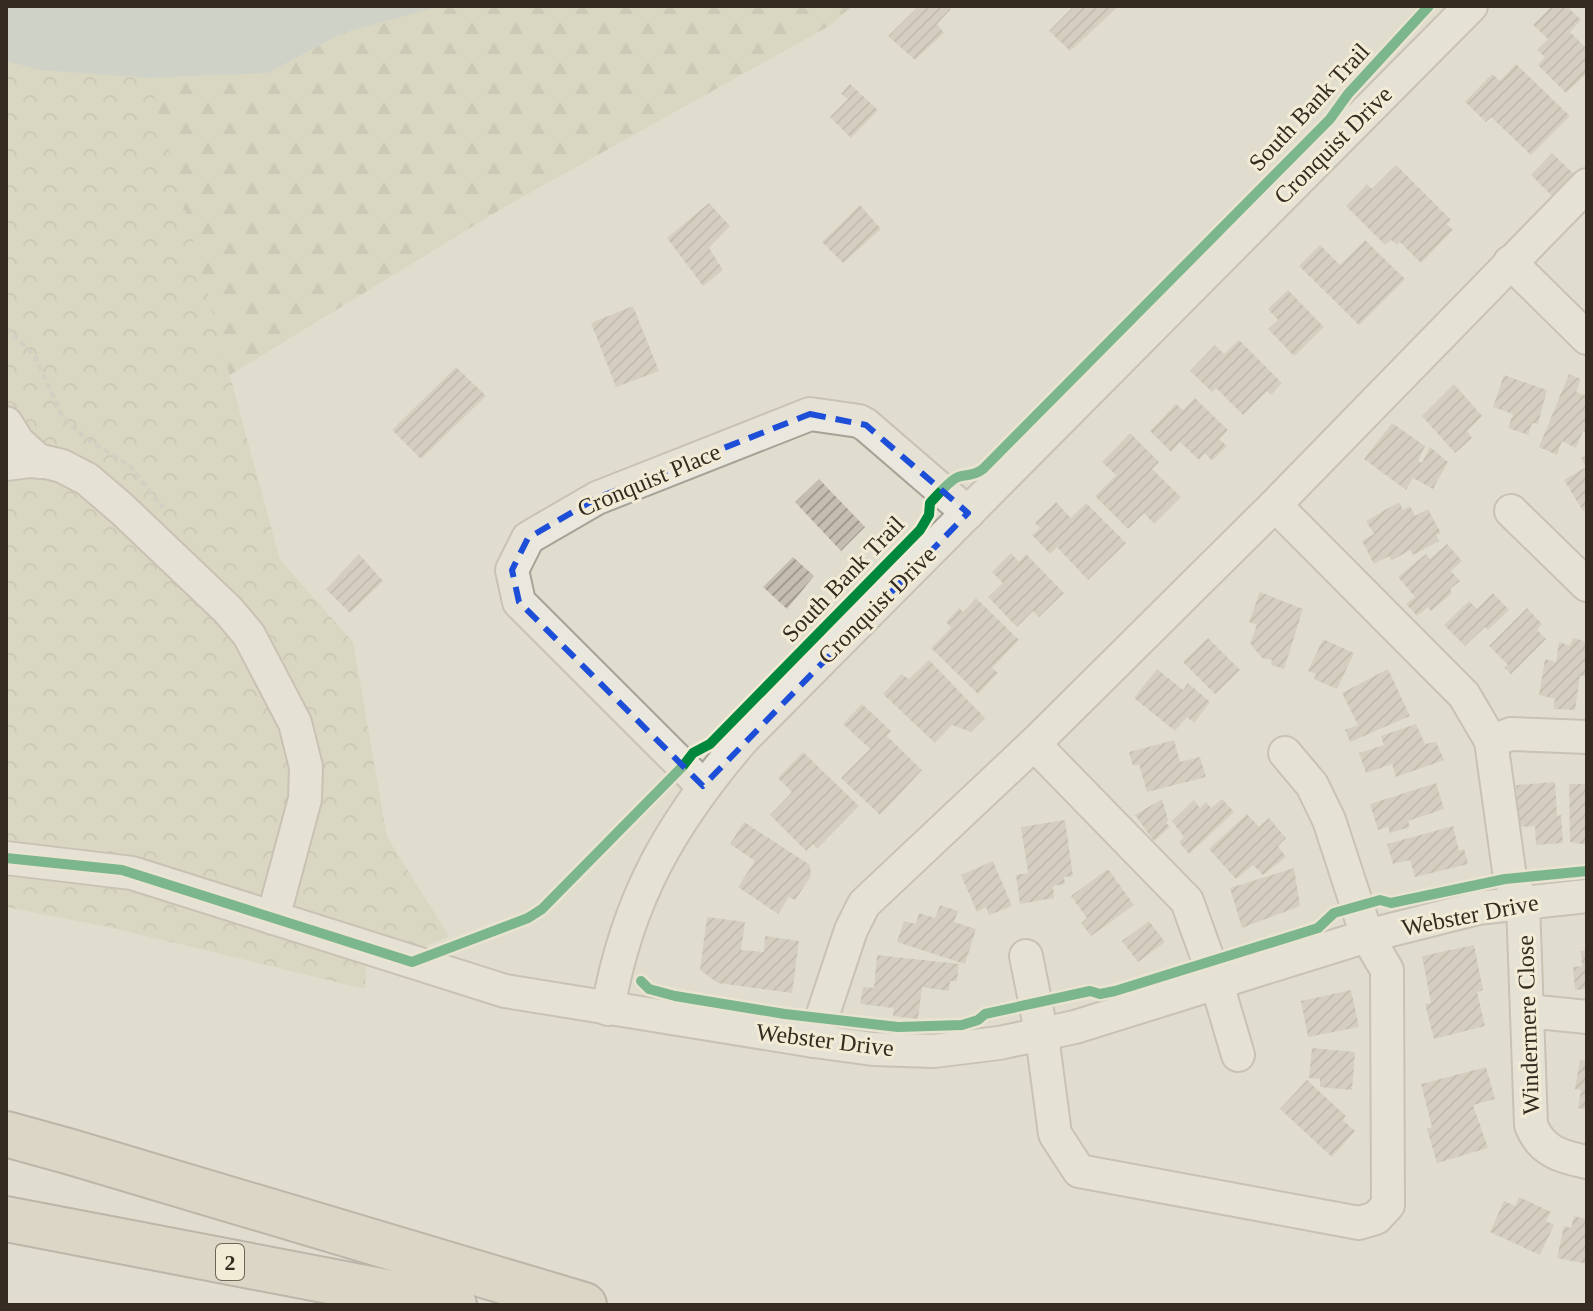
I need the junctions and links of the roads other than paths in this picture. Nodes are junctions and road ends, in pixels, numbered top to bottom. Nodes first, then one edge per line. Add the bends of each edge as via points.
1 (1471, 6) edge
2 (1587, 185) edge
3 (1510, 262) junction
4 (1587, 338) edge
5 (6, 423) edge
6 (40, 462) junction
7 (6, 464) edge
8 (1275, 505) junction
9 (1511, 511) dead end
10 (968, 513) junction
11 (1587, 585) edge
12 (1587, 737) edge
13 (1491, 741) junction
14 (1034, 744) junction
15 (1285, 753) dead end
16 (703, 786) junction
17 (6, 858) edge
18 (1587, 896) edge
19 (1523, 903) junction
20 (273, 918) junction
21 (1367, 936) junction
22 (1026, 956) dead end
23 (1217, 984) junction
24 (608, 1009) junction
25 (1527, 1011) junction
26 (1587, 1017) edge
27 (1042, 1036) junction
28 (814, 1041) junction
29 (1238, 1055) dead end
30 (6, 1134) edge
31 (1587, 1162) edge
32 (6, 1219) edge
33 (454, 1305) edge
34 (584, 1305) edge

1 - 10 street, Cronquist Drive
2 - 3 street
3 - 4 street
3 - 8 street
5 - 6 street
6 - 7 street
6 - 20 street via 62,466 102,490 238,620 295,723 306,767 305,799
8 - 13 street via 1464,695
8 - 14 street
9 - 11 street
10 - 16 street, Cronquist Drive via 743,739
10 - 16 street, Cronquist Place via 866,425 816,413 597,498 528,538 512,570 519,602
12 - 13 street via 1511,734
13 - 19 street, Windermere Close via 1510,878
14 - 23 street via 1187,901
14 - 28 street via 864,904
15 - 21 street via 1312,785 1329,820
16 - 24 street, Cronquist Drive via 640,898 616,965
17 - 20 street via 122,870
18 - 19 street, Webster Drive
19 - 21 street, Webster Drive via 1478,908
19 - 25 street, Windermere Close
20 - 24 street via 505,991
21 - 23 street, Webster Drive
21 - 27 street via 1387,970 1388,1205 1376,1218 1359,1223 1079,1171 1055,1134
22 - 27 street
23 - 27 street, Webster Drive
23 - 29 street
24 - 28 street, Webster Drive
25 - 26 street
25 - 31 street, Windermere Close via 1529,1114 1535,1135 1546,1149
27 - 28 street, Webster Drive via 934,1051
30 - 34 highway
32 - 33 highway, 2

